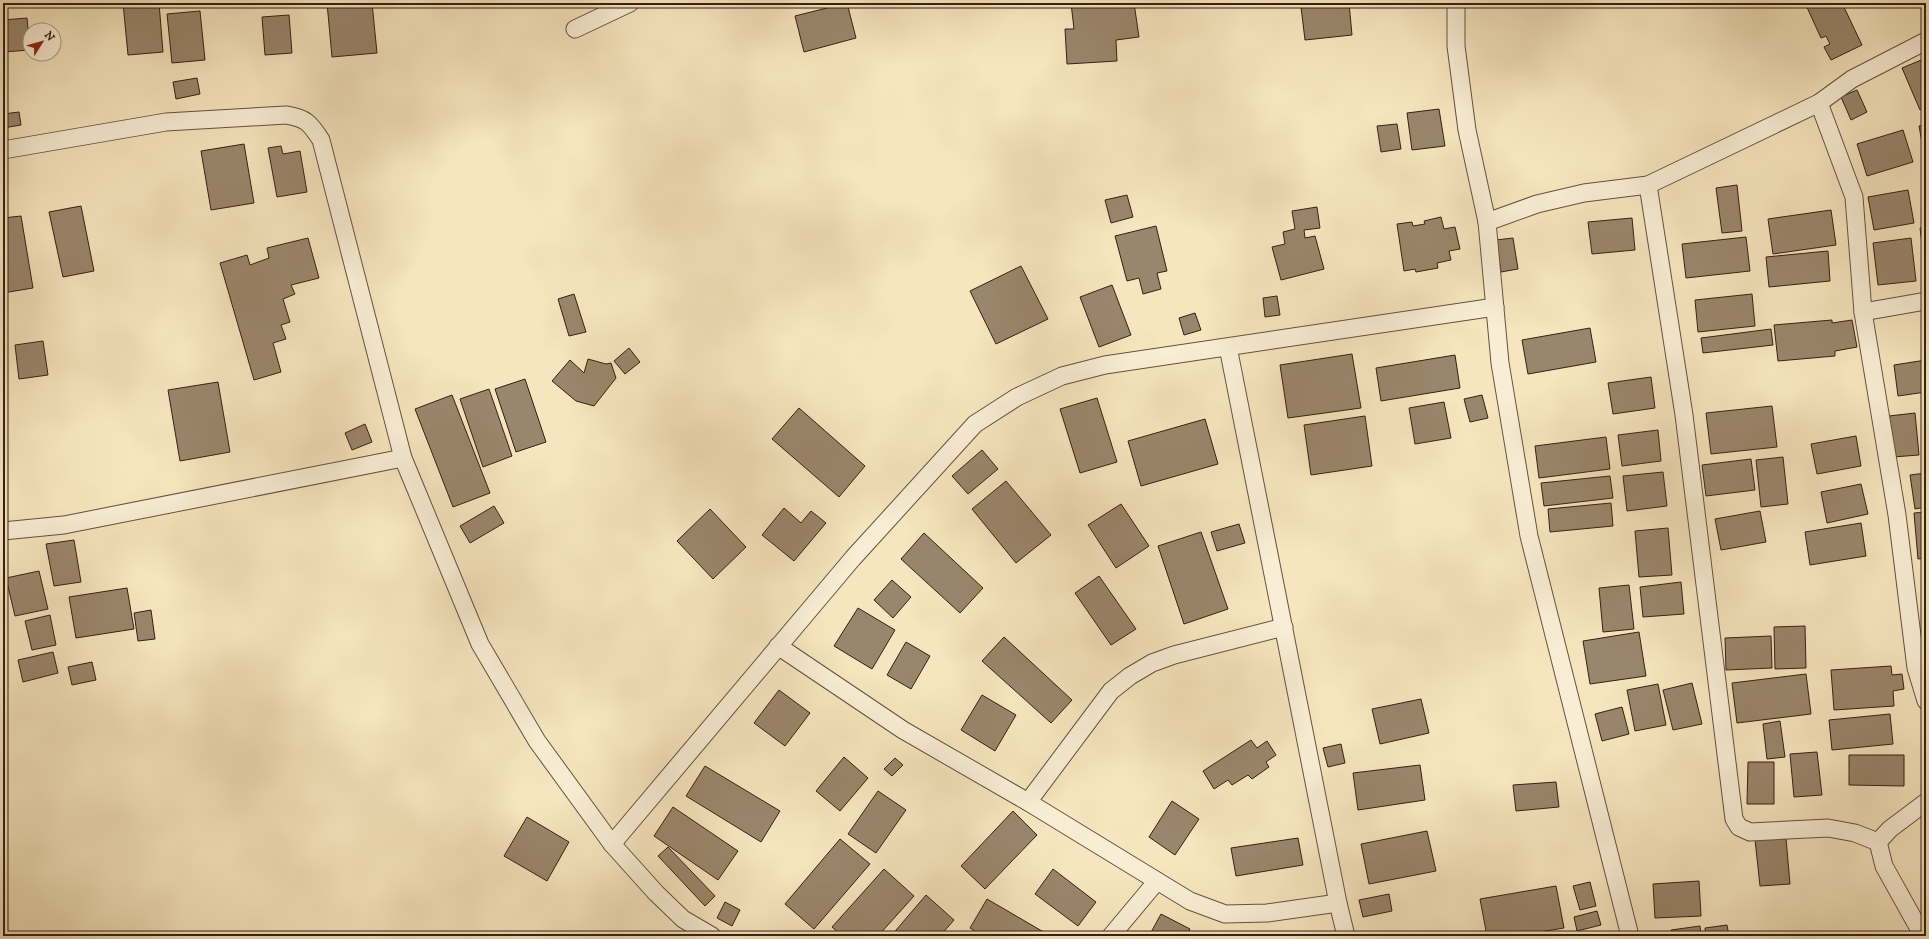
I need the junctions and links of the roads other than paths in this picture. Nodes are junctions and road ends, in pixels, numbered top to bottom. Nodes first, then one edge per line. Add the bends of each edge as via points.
1 (630, 3) edge
2 (1456, 3) edge
3 (575, 28) dead end
4 (1926, 41) edge
5 (1819, 102) junction
6 (3, 150) edge
7 (1648, 186) junction
8 (1487, 222) junction
9 (1926, 301) edge
10 (1495, 307) junction
11 (1863, 312) junction
12 (1228, 347) junction
13 (403, 458) junction
14 (3, 531) edge
15 (1284, 627) junction
16 (778, 646) junction
17 (1926, 701) edge
18 (1028, 802) junction
19 (1926, 802) edge
20 (1878, 842) junction
21 (612, 844) junction
22 (1157, 881) junction
23 (1338, 903) junction
24 (712, 936) edge
25 (1111, 936) edge
26 (1346, 936) edge
27 (1630, 936) edge
28 (1923, 936) edge

1 - 3 street
2 - 8 street via 1456,46 1467,130
4 - 5 street via 1852,79
5 - 7 street
5 - 11 street via 1854,196
6 - 13 street via 166,122 286,116 299,117 311,124 321,140
7 - 8 street via 1584,193 1537,204
7 - 20 street via 1684,415 1734,819 1739,827 1750,832 1828,828 1854,833
8 - 10 street
9 - 11 street
10 - 12 street
10 - 27 street via 1500,363 1529,536
11 - 17 street via 1897,515 1916,668
12 - 15 street
12 - 16 street via 1105,365 1062,376 1017,397 975,424 853,558
13 - 14 street via 64,525
13 - 21 street via 480,644 537,741
15 - 18 street via 1174,655 1152,663 1130,676 1111,691
15 - 23 street
16 - 18 street via 903,730
16 - 21 street
18 - 22 street
19 - 20 street via 1890,829
20 - 28 street via 1884,866
21 - 24 street via 682,918
22 - 23 street via 1190,901 1225,914 1267,913
22 - 25 street
23 - 26 street

